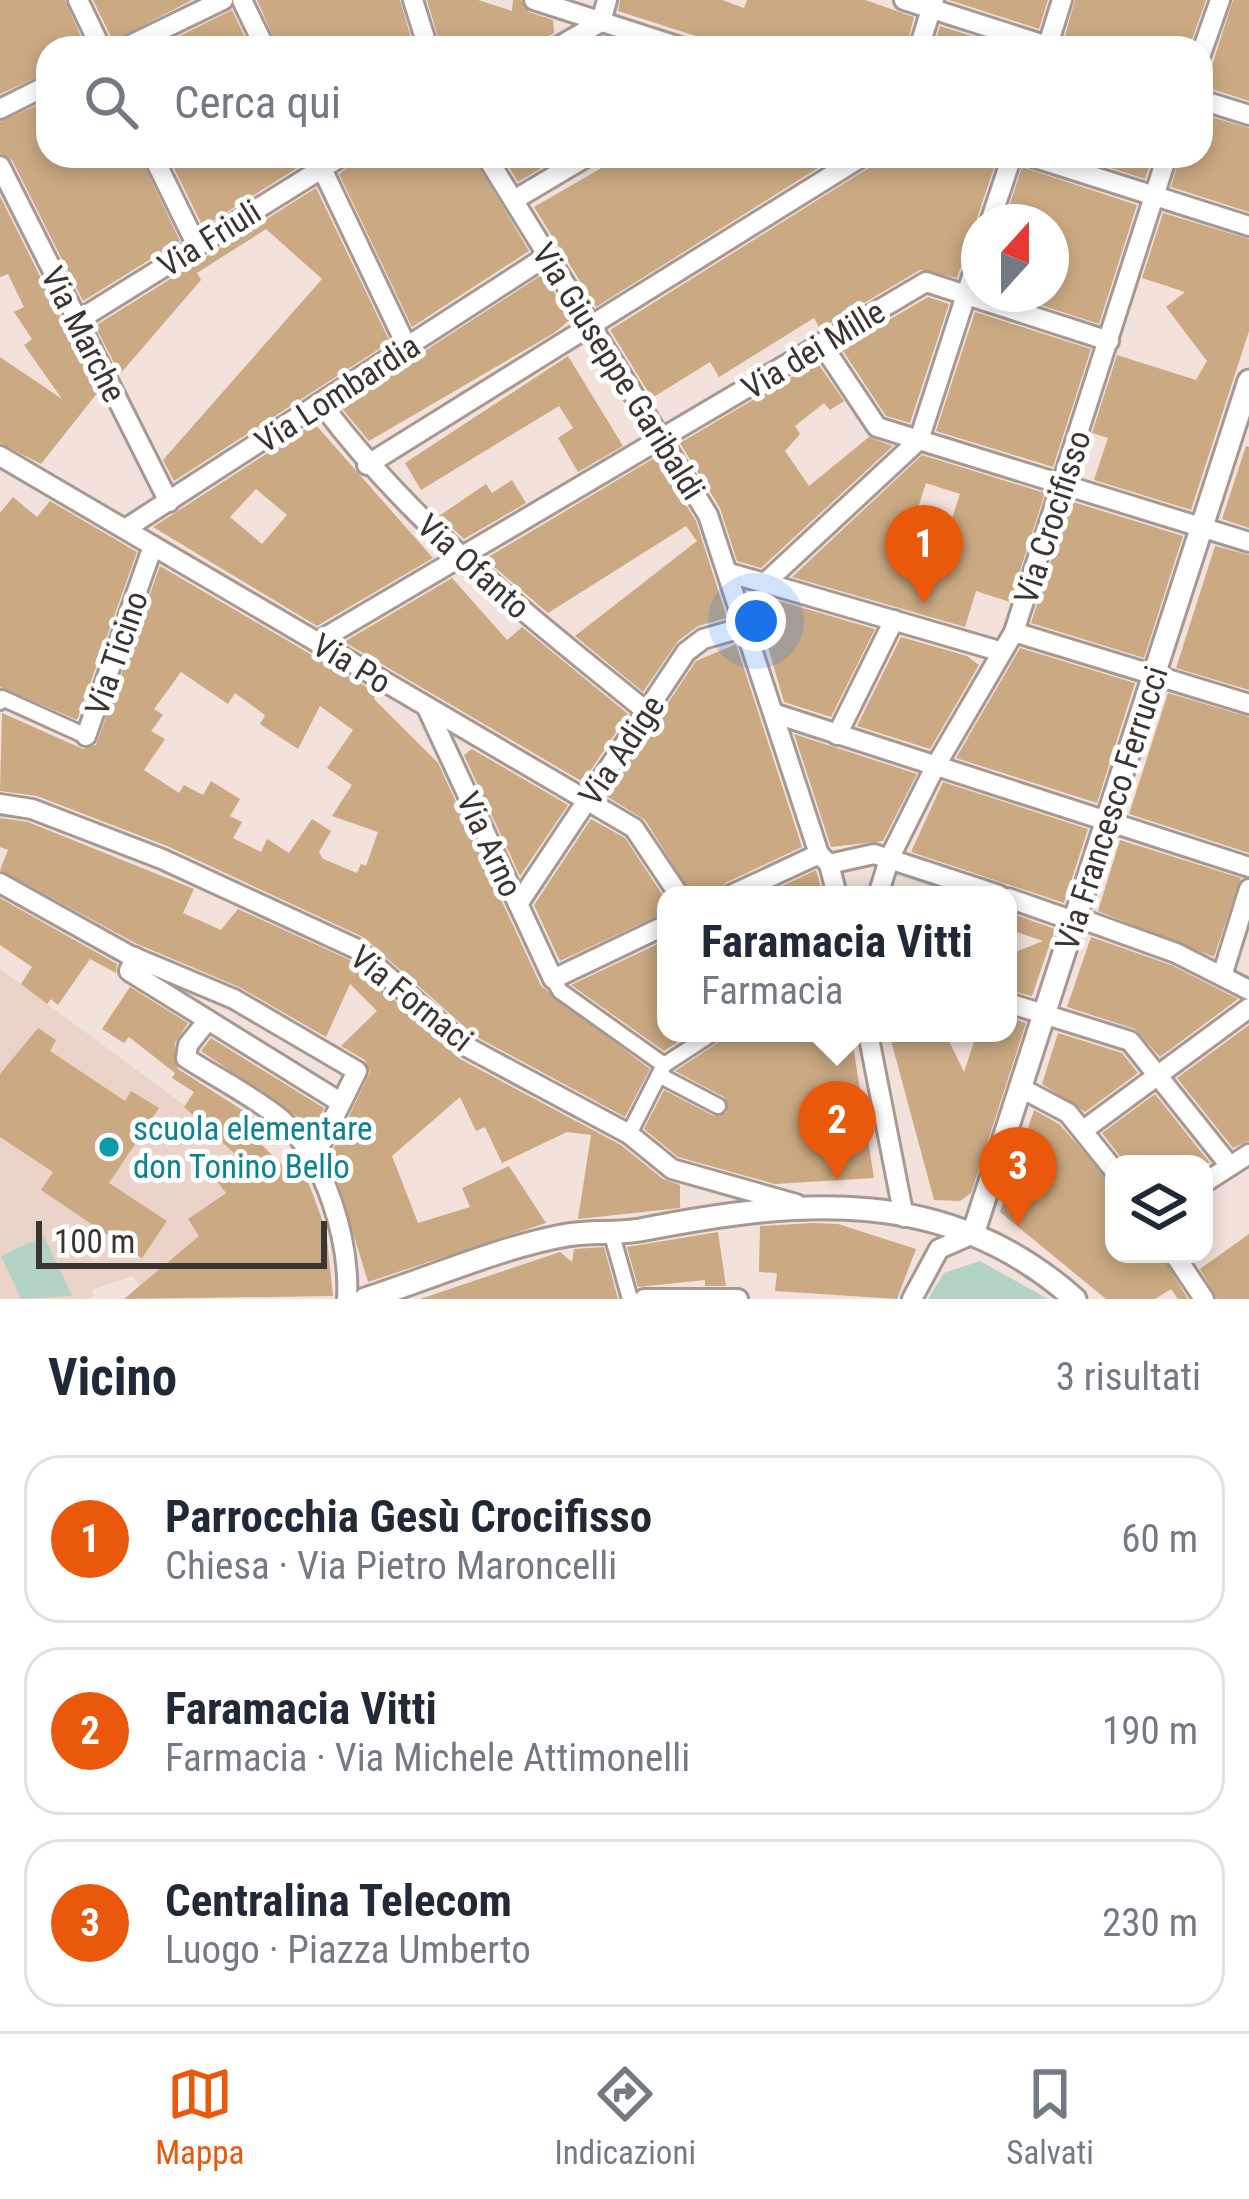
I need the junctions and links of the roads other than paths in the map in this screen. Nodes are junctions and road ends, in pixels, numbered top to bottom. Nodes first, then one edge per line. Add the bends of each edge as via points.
1 (78, 0) edge
2 (223, 0) edge
3 (242, 0) edge
4 (413, 0) edge
5 (534, 0) edge
6 (607, 0) edge
7 (904, 0) edge
8 (1062, 0) edge
9 (1220, 0) edge
10 (933, 4) edge
11 (601, 22) junction
12 (95, 36) edge
13 (149, 36) edge
14 (259, 36) edge
15 (424, 36) edge
16 (577, 36) edge
17 (645, 36) edge
18 (923, 36) edge
19 (1020, 36) edge
20 (1053, 36) edge
21 (1207, 36) edge
22 (36, 91) edge
23 (1213, 104) edge
24 (0, 109) edge
25 (1249, 115) edge
26 (0, 166) edge
27 (159, 168) edge
28 (310, 168) edge
29 (322, 168) edge
30 (494, 168) edge
31 (568, 168) edge
32 (843, 168) edge
33 (1008, 168) edge
34 (1066, 168) edge
35 (1163, 168) edge
36 (1154, 196) junction
37 (514, 200) junction
38 (996, 204) edge
39 (1249, 226) edge
40 (197, 246) junction
41 (548, 256) junction
42 (961, 293) edge
43 (961, 310) edge
44 (1020, 312) edge
45 (77, 321) junction
46 (588, 324) junction
47 (1109, 340) junction
48 (821, 344) junction
49 (407, 347) junction
50 (1249, 381) edge
51 (321, 403) junction
52 (664, 436) junction
53 (919, 440) junction
54 (0, 456) edge
55 (367, 465) junction
56 (1065, 485) junction
57 (169, 502) junction
58 (1202, 528) junction
59 (125, 530) junction
60 (1249, 542) edge
61 (154, 546) junction
62 (459, 559) junction
63 (729, 573) junction
64 (765, 583) junction
65 (895, 620) junction
66 (748, 626) junction
67 (1014, 632) junction
68 (317, 642) junction
69 (999, 650) junction
70 (1154, 674) junction
71 (0, 702) edge
72 (1249, 704) edge
73 (428, 709) junction
74 (646, 711) junction
75 (776, 714) junction
76 (837, 735) junction
77 (86, 736) joint
78 (934, 767) junction
79 (586, 801) junction
80 (0, 804) edge
81 (1107, 822) junction
82 (890, 857) junction
83 (824, 859) junction
84 (1249, 867) edge
85 (0, 884) edge
86 (673, 886) edge
87 (754, 886) edge
88 (834, 886) edge
89 (881, 886) edge
90 (973, 886) edge
91 (1249, 889) edge
92 (1017, 901) edge
93 (518, 904) junction
94 (1075, 919) junction
95 (657, 929) edge
96 (135, 957) junction
97 (1222, 976) junction
98 (553, 979) junction
99 (1249, 989) edge
100 (1017, 1005) edge
101 (1249, 1008) edge
102 (1046, 1012) junction
103 (208, 1020) junction
104 (700, 1042) edge
105 (870, 1042) edge
106 (662, 1070) junction
107 (1158, 1074) junction
108 (1021, 1088) junction
109 (340, 1102) junction
110 (718, 1106) dead end
111 (1084, 1129) junction
112 (628, 1134) junction
113 (1249, 1154) edge
114 (1105, 1158) edge
115 (313, 1160) junction
116 (1230, 1166) junction
117 (1213, 1178) edge
118 (796, 1204) junction
119 (904, 1216) junction
120 (973, 1234) junction
121 (612, 1235) junction
122 (1180, 1263) edge
123 (347, 1299) edge
124 (365, 1299) edge
125 (630, 1299) edge
126 (644, 1299) edge
127 (738, 1299) edge
128 (912, 1299) edge
129 (1075, 1299) edge
130 (1204, 1299) edge

1 - 12 street
2 - 13 street
3 - 14 street
4 - 15 street
5 - 11 street
6 - 11 street
7 - 10 street
8 - 20 street
9 - 21 street
10 - 18 street
10 - 19 street
11 - 16 street
11 - 17 street
22 - 24 street
23 - 25 street
26 - 45 street, Via Marche
27 - 40 street
28 - 40 street, Via Friuli
29 - 49 street
30 - 37 street, Via Giuseppe Garibaldi
31 - 37 street
32 - 46 street
33 - 38 street
34 - 36 street
35 - 36 street, Via Crocifisso
36 - 39 street
36 - 47 street, Via Crocifisso
37 - 41 street, Via Giuseppe Garibaldi
40 - 45 street, Via Friuli
41 - 46 street, Via Giuseppe Garibaldi
41 - 49 street, Via Lombardia
42 - 48 street, Via dei Mille via 926,282
43 - 53 street
44 - 47 street, Via dei Mille
45 - 57 street, Via Marche
46 - 52 street, Via Giuseppe Garibaldi
46 - 55 street
47 - 56 street, Via Crocifisso
48 - 52 street, Via dei Mille
48 - 53 street via 877,427
49 - 51 street, Via Lombardia
50 - 58 street, Via Francesco Ferrucci
51 - 55 street, Via Ofanto
51 - 57 street, Via Lombardia
52 - 62 street, Via dei Mille
52 - 63 street, Via Giuseppe Garibaldi
53 - 56 street
53 - 64 street
54 - 59 street, Via Po
55 - 62 street, Via Ofanto
56 - 58 street
56 - 67 street, Via Crocifisso
57 - 59 street, Via Lombardia
58 - 60 street
58 - 70 street, Via Francesco Ferrucci
59 - 61 street, Via Po
61 - 68 street, Via Po
61 - 77 street, Via Ticino
62 - 68 street, Via dei Mille
62 - 74 street, Via Ofanto
63 - 64 street
63 - 66 street, Via Giuseppe Garibaldi
64 - 65 street
65 - 69 street
65 - 76 street
66 - 74 street, Via Adige via 686,652
66 - 75 street, Via Giuseppe Garibaldi
67 - 69 street, Via Crocifisso
67 - 70 street
68 - 73 street, Via Po
69 - 78 street, Via Crocifisso
70 - 72 street
70 - 81 street, Via Francesco Ferrucci
71 - 77 street, Via Ticino
73 - 79 street, Via Po
73 - 93 street, Via Arno
74 - 79 street, Via Adige
75 - 76 street
75 - 83 street, Via Giuseppe Garibaldi
76 - 78 street
78 - 81 street
78 - 82 street, Via Crocifisso
79 - 86 street, Via Po via 640,833
79 - 93 street, Via Adige
80 - 112 street, Via Fornaci via 162,859 357,949 467,1047
81 - 84 street
81 - 94 street, Via Francesco Ferrucci
82 - 83 street
82 - 89 street, Via Crocifisso
82 - 90 street
83 - 87 street
83 - 88 street, Via Giuseppe Garibaldi
85 - 96 street
91 - 97 street
92 - 94 street
93 - 98 street, Via Arno
94 - 97 street
94 - 102 street, Via Francesco Ferrucci
95 - 98 street
96 - 103 street via 129,971
96 - 109 street via 234,999 357,1071
97 - 99 street
98 - 106 street
100 - 102 street
101 - 107 street
102 - 107 street via 1130,1041
102 - 108 street, Via Francesco Ferrucci
103 - 109 street
103 - 115 street via 186,1058 280,1118
104 - 106 street
105 - 119 street
106 - 110 street
106 - 112 street
107 - 111 street
107 - 116 street
108 - 111 street via 1054,1102
108 - 120 street, Via Francesco Ferrucci
109 - 115 street
111 - 114 street
112 - 118 street, Via Fornaci via 672,1168
113 - 116 street
115 - 123 street via 343,1241
116 - 117 street
118 - 119 street
118 - 121 street
119 - 120 street
120 - 128 street via 939,1249
120 - 129 street via 1036,1265
121 - 124 street via 569,1234
121 - 125 street
122 - 130 street
126 - 127 street

